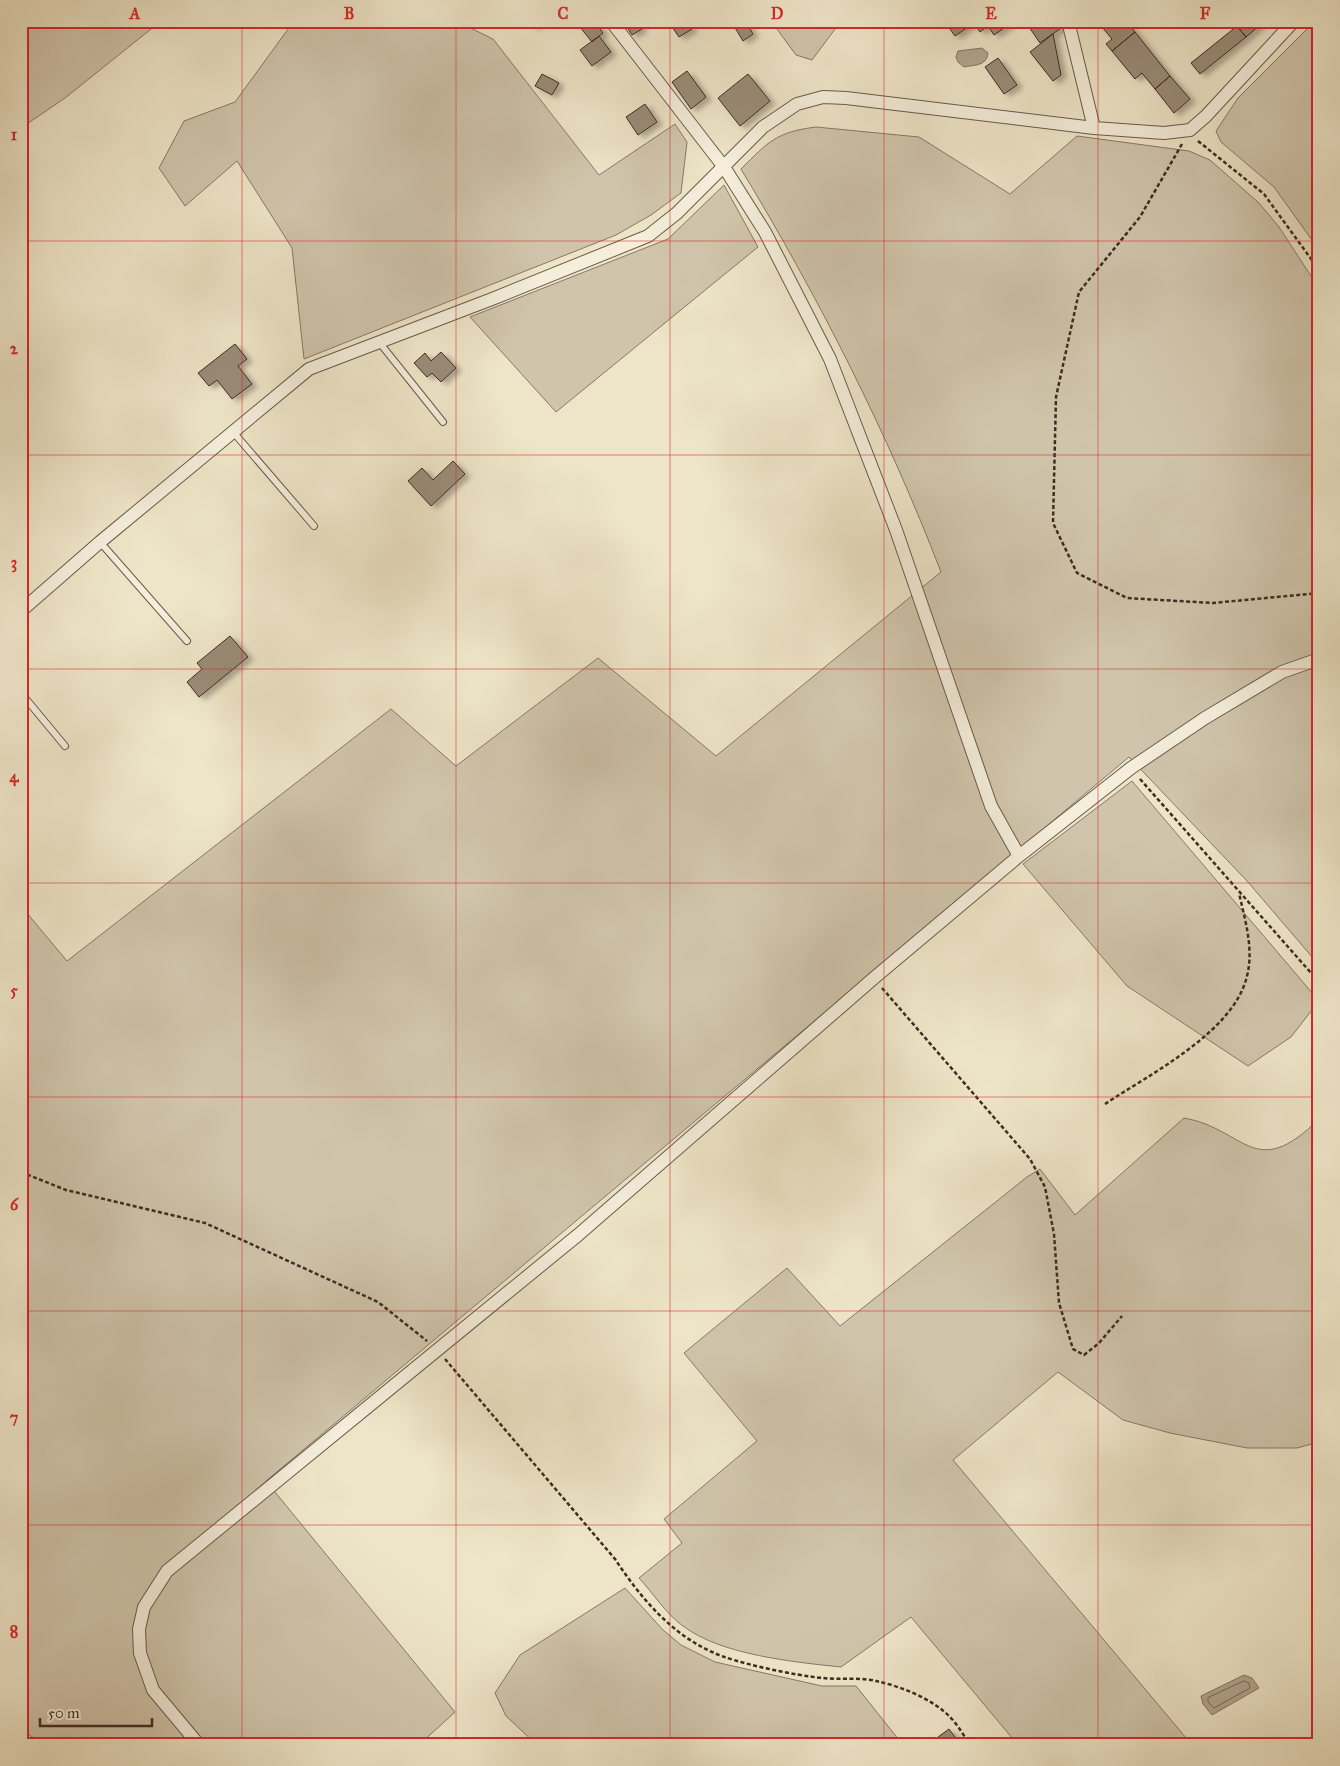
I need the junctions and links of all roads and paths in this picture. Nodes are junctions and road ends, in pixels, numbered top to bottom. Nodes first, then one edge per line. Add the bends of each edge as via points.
1 (611, 21) edge
2 (1068, 21) edge
3 (1294, 21) edge
4 (1094, 128) junction
5 (1190, 130) junction
6 (724, 167) junction
7 (1319, 270) edge
8 (379, 342) junction
9 (443, 422) dead end
10 (234, 433) junction
11 (314, 526) dead end
12 (100, 542) junction
13 (1319, 593) edge
14 (21, 611) edge
15 (187, 641) dead end
16 (1319, 659) edge
17 (21, 693) edge
18 (65, 746) dead end
19 (1131, 768) junction
20 (1019, 856) junction
21 (1239, 892) junction
22 (874, 978) junction
23 (1319, 982) edge
24 (1105, 1104) dead end
25 (21, 1172) edge
26 (1122, 1316) dead end
27 (437, 1350) junction
28 (199, 1745) edge
29 (970, 1745) edge

1 - 6 street
2 - 4 street
3 - 5 street
4 - 5 street via 1164,133
4 - 6 street via 823,97 797,104 763,127
5 - 7 path via 1202,146 1264,194
5 - 13 path via 1140,217 1079,292 1056,397 1053,523 1077,573 1127,598 1213,603
6 - 8 street via 648,236
6 - 20 street via 765,232 830,359 896,530 991,806
8 - 9 lane
8 - 10 street via 309,369
10 - 11 lane
10 - 12 street
12 - 14 street
12 - 15 lane
16 - 19 street via 1282,672
17 - 18 lane
19 - 20 street
19 - 21 path
20 - 22 street
21 - 23 path
21 - 24 path via 1249,944 1247,976 1238,998 1224,1019 1189,1048
22 - 26 path via 1030,1159 1045,1187 1054,1234 1059,1303 1073,1349 1084,1355
22 - 27 street via 586,1228
25 - 27 path via 66,1190 205,1223 378,1302
27 - 28 street via 167,1570 144,1607 139,1629 140,1653 153,1690
27 - 29 path via 615,1560 636,1591 678,1632 713,1653 758,1665 822,1678 875,1681 904,1691 928,1701 950,1717

